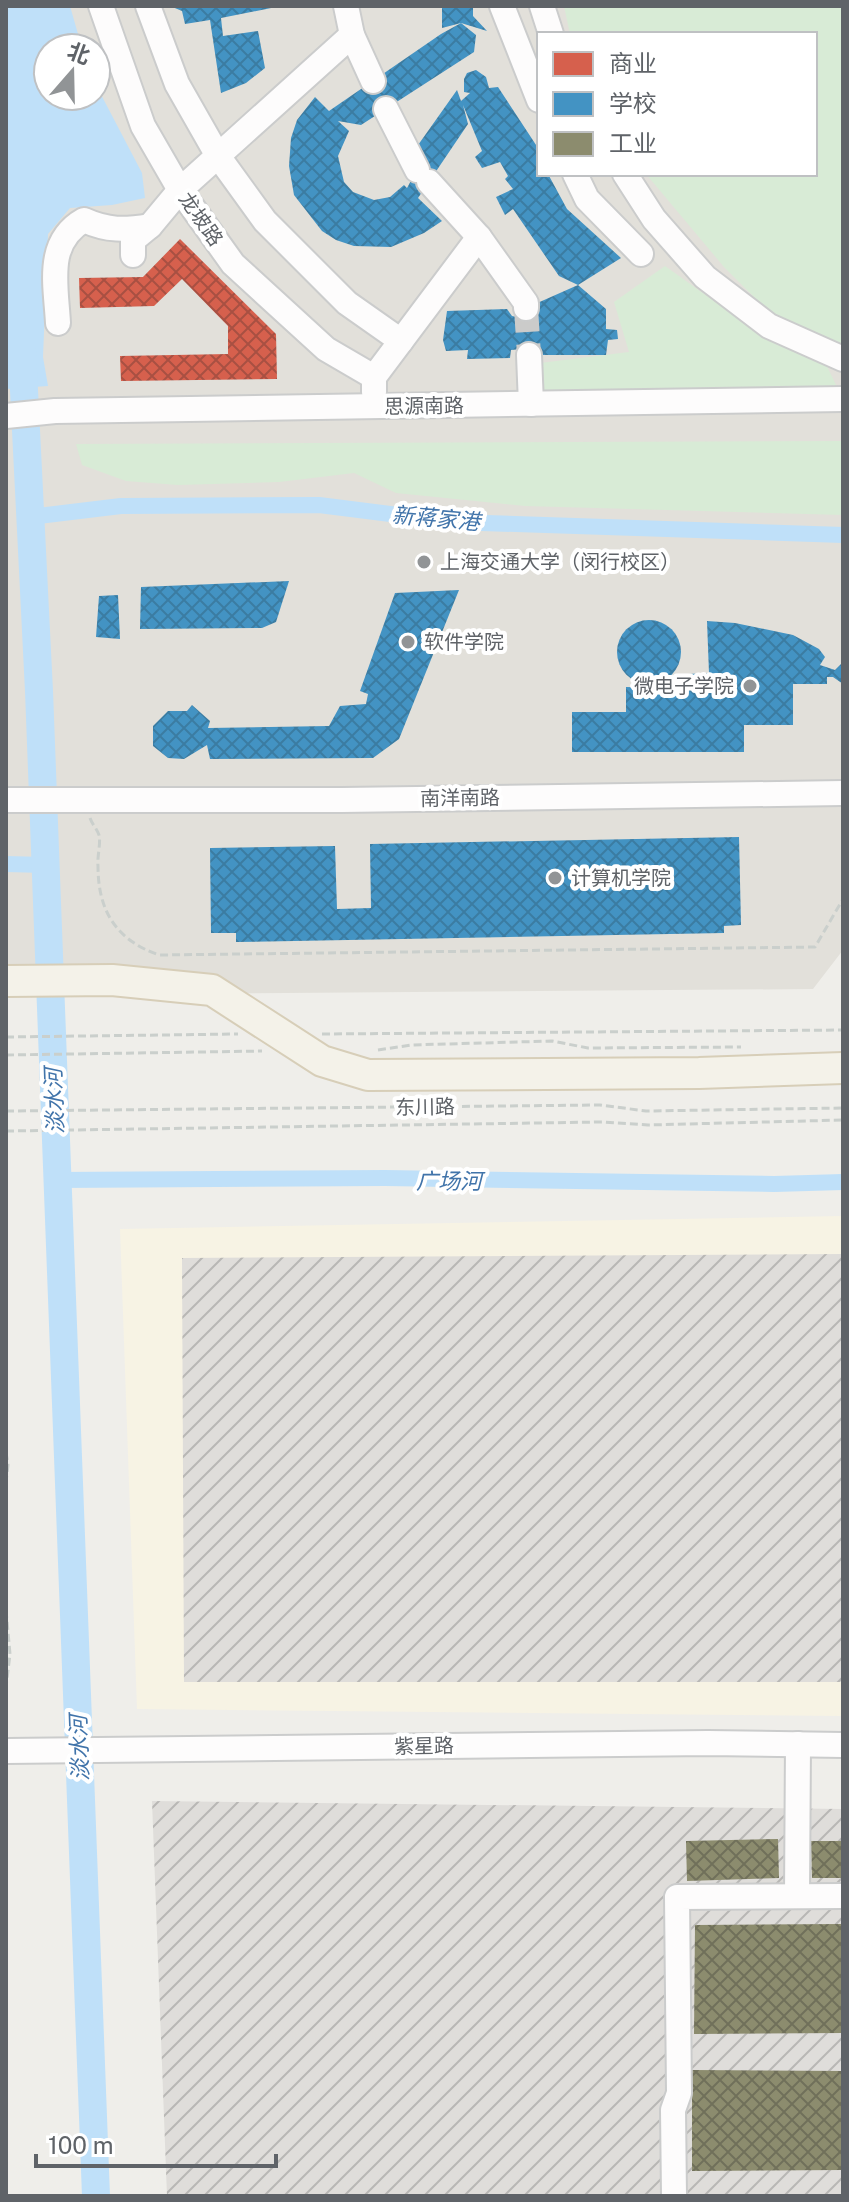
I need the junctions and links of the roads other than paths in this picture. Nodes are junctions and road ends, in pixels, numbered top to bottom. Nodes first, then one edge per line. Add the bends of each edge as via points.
1 (101, 6) edge
2 (148, 6) edge
3 (346, 6) edge
4 (502, 6) edge
5 (542, 6) edge
6 (546, 32) edge
7 (352, 35) junction
8 (537, 36) edge
9 (515, 42) junction
10 (373, 81) dead end
11 (537, 95) edge
12 (386, 109) dead end
13 (218, 156) junction
14 (576, 176) edge
15 (626, 176) edge
16 (180, 190) junction
17 (150, 226) junction
18 (479, 237) junction
19 (641, 254) dead end
20 (133, 255) dead end
21 (526, 308) tunnel mouth
22 (58, 323) dead end
23 (401, 341) junction
24 (529, 355) tunnel mouth
25 (843, 359) edge
26 (374, 377) junction
27 (843, 399) edge
28 (531, 404) junction
29 (374, 407) junction
30 (6, 416) edge
31 (843, 793) edge
32 (6, 800) edge
33 (6, 981) edge
34 (843, 1068) edge
35 (798, 1744) junction
36 (843, 1745) edge
37 (12, 1751) edge
38 (797, 1896) junction
39 (843, 1896) edge
40 (674, 2196) edge

1 - 16 street, 龙坡路 via 143,126
2 - 13 street via 177,84
3 - 7 street
4 - 9 street
5 - 6 street
7 - 10 street
7 - 13 street
8 - 9 street
9 - 11 street
12 - 18 street via 423,176
13 - 16 street
13 - 23 street via 275,231 347,303
14 - 19 street via 587,199
15 - 25 street via 654,219 705,277 769,326
16 - 17 street
16 - 26 street, 龙坡路 via 233,264 326,349
17 - 20 street via 133,240
17 - 22 street via 120,230 84,220 70,228 55,263
18 - 21 street
18 - 23 street
23 - 26 street
24 - 28 street
26 - 29 street
27 - 28 street, 思源南路
28 - 29 street, 思源南路
29 - 30 street, 思源南路
31 - 32 street, 南洋南路
33 - 34 main road, 东川路 via 112,980 212,990 274,1043 368,1075
35 - 36 street, 紫星路
35 - 37 street, 紫星路
35 - 38 street
38 - 39 street
38 - 40 street via 677,1897

